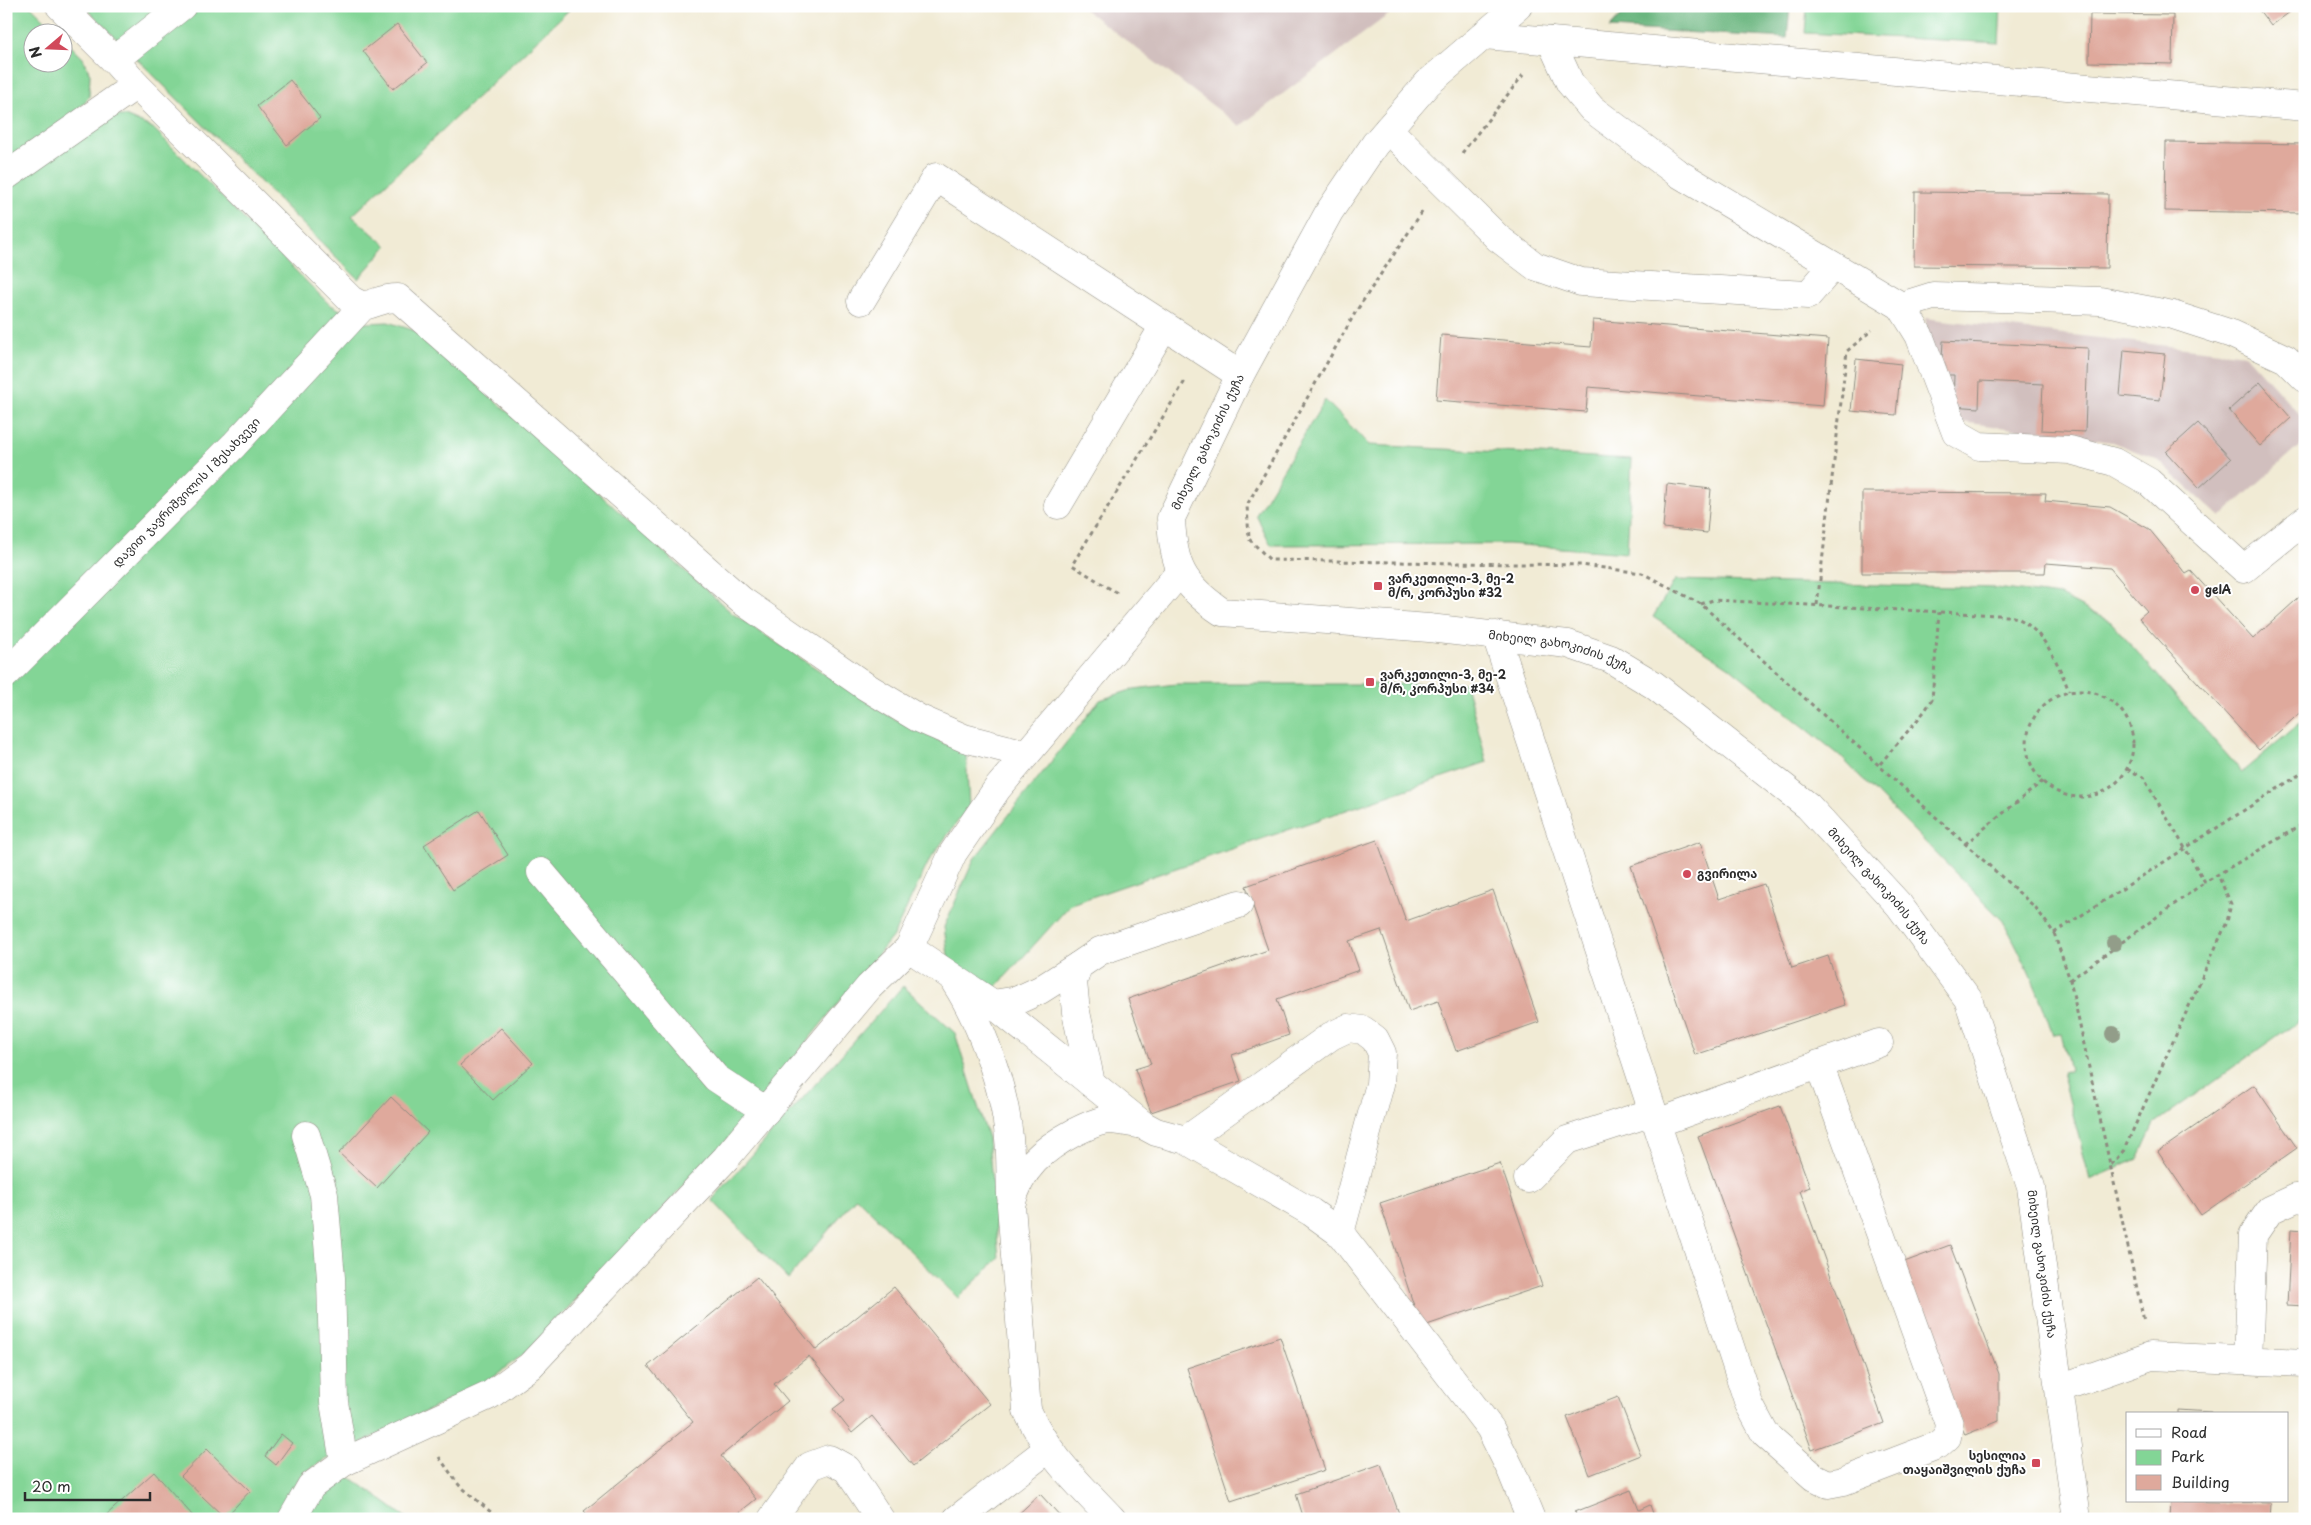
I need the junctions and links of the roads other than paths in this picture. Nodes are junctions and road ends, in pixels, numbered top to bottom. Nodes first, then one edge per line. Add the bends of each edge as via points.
1 (60, 6) edge
2 (182, 6) edge
3 (1518, 6) edge
4 (1484, 35) junction
5 (1551, 41) junction
6 (114, 60) junction
7 (136, 85) junction
8 (2305, 107) edge
9 (1388, 129) junction
10 (6, 176) edge
11 (1833, 266) junction
12 (861, 301) dead end
13 (363, 306) junction
14 (1901, 306) junction
15 (1164, 326) junction
16 (1240, 375) junction
17 (2305, 378) edge
18 (1058, 505) dead end
19 (2305, 520) edge
20 (1180, 572) junction
21 (1496, 635) junction
22 (6, 674) edge
23 (1026, 754) junction
24 (541, 872) dead end
25 (1239, 904) dead end
26 (910, 948) junction
27 (1078, 966) junction
28 (951, 976) junction
29 (993, 1004) junction
30 (1879, 1043) dead end
31 (1820, 1064) junction
32 (1091, 1083) junction
33 (766, 1111) junction
34 (1655, 1117) junction
35 (1143, 1125) junction
36 (306, 1135) dead end
37 (1186, 1140) junction
38 (1528, 1179) dead end
39 (2305, 1199) edge
40 (1011, 1205) junction
41 (1340, 1233) junction
42 (2248, 1360) junction
43 (2305, 1363) edge
44 (2060, 1388) junction
45 (1048, 1449) junction
46 (344, 1462) junction
47 (292, 1519) edge
48 (772, 1519) edge
49 (880, 1519) edge
50 (957, 1519) edge
51 (1112, 1519) edge
52 (1531, 1519) edge
53 (2077, 1519) edge

1 - 6 street
2 - 6 street
3 - 4 street, მიხეილ გახოკიძის ქუჩა
4 - 5 street
4 - 9 street, მიხეილ გახოკიძის ქუჩა via 1428,83
5 - 8 street
5 - 11 street via 1570,83 1592,110 1676,172
6 - 7 street
7 - 10 street
7 - 13 street via 351,300
9 - 11 street via 1498,238 1535,266 1581,282 1808,295
9 - 16 street, მიხეილ გახოკიძის ქუჩა via 1329,212
11 - 14 street
12 - 15 street via 936,177
13 - 22 street, დავით ჯავრიშვილის I შესახვევი via 234,444
13 - 23 street via 383,298 398,298 741,600 865,686 918,718 964,738
14 - 17 street via 1932,296 2100,301 2173,315 2232,334 2286,359
14 - 19 street via 1919,335 1956,433 1979,446 2070,450 2114,462 2150,482 2244,570
15 - 16 street
15 - 18 street
16 - 20 street, მიხეილ გახოკიძის ქუჩა via 1171,518 1172,544
20 - 21 street, მიხეილ გახოკიძის ქუჩა via 1204,599 1222,612
20 - 23 street
21 - 34 street
21 - 44 street, მიხეილ გახოკიძის ქუჩა via 1568,644 1611,659 1654,685 1808,806 1899,905 1968,1000 2031,1187
23 - 26 street via 997,789 953,853
24 - 33 street via 716,1078
25 - 27 street via 1100,951
26 - 28 street
26 - 33 street via 869,987
27 - 29 street via 1018,1000
27 - 32 street via 1073,982 1076,1012
28 - 29 street
28 - 40 street via 982,1034 1000,1093 1009,1137
29 - 32 street
30 - 31 street
31 - 34 street
31 - 34 street via 1949,1424 1947,1437 1938,1445 1844,1481 1828,1484 1814,1477 1765,1434 1749,1404
32 - 35 street
33 - 46 street via 726,1158 530,1366 490,1395
34 - 38 street via 1567,1140
35 - 37 street
35 - 40 street via 1108,1120 1050,1145 1026,1169 1015,1187
36 - 46 street via 324,1195 331,1278 334,1402
37 - 41 street via 1311,1212
37 - 41 street via 1331,1036 1348,1028 1364,1030 1375,1039 1382,1053 1380,1084
39 - 42 street via 2296,1198 2270,1210 2253,1235
40 - 45 street via 1027,1410
41 - 52 street via 1490,1428
42 - 43 street
42 - 44 street via 2151,1356
44 - 53 street, მიხეილ გახოკიძის ქუჩა
45 - 50 street
45 - 51 street
46 - 47 street via 311,1486
48 - 49 street via 810,1466 829,1459 846,1469

